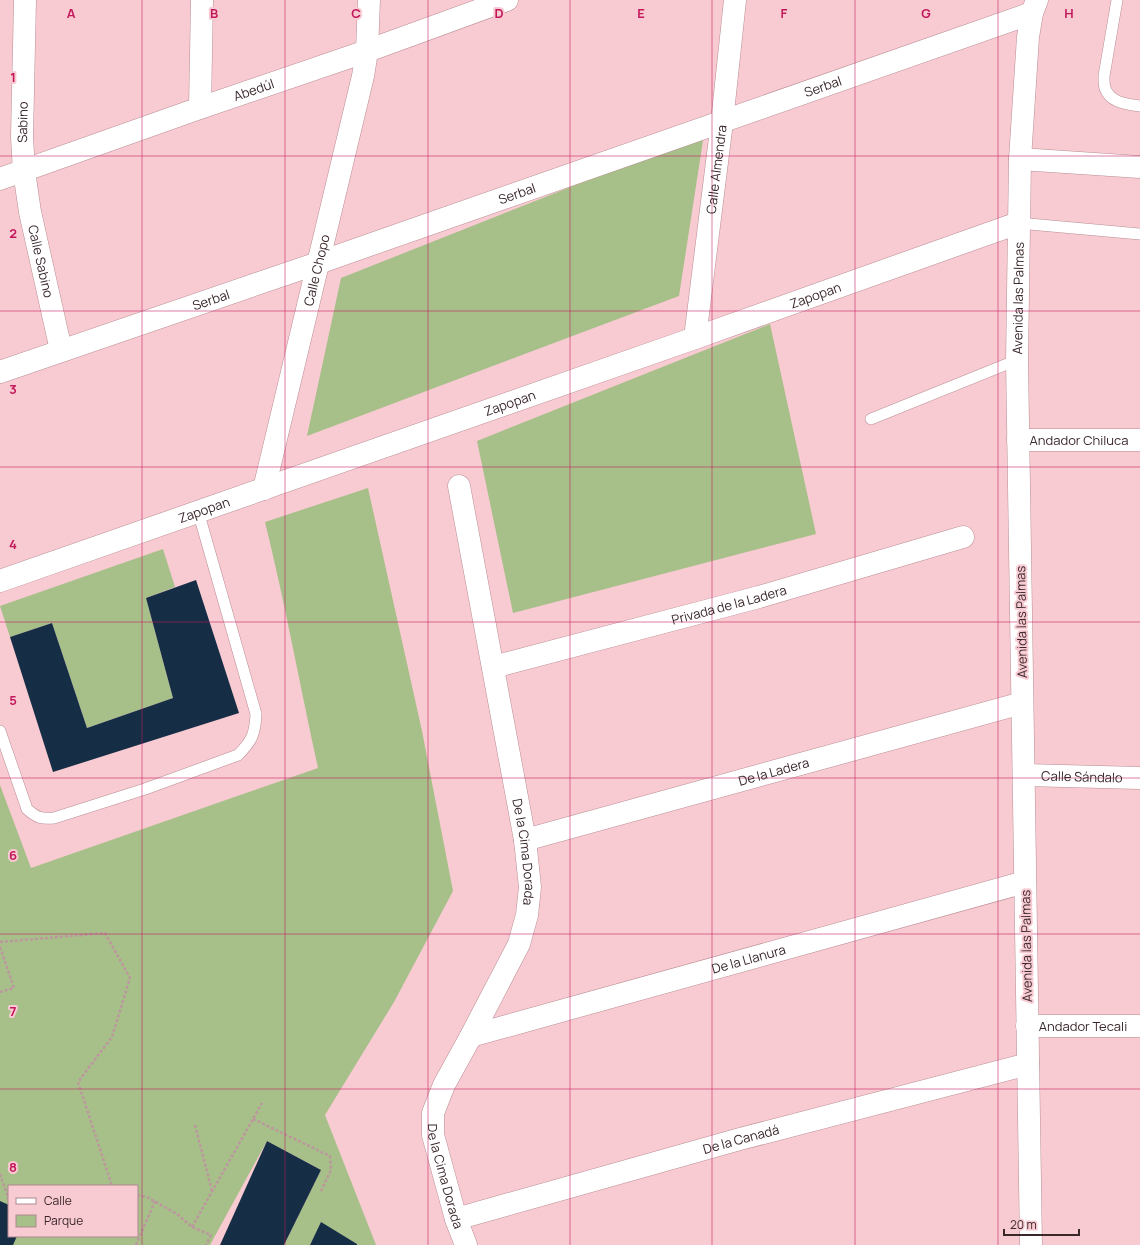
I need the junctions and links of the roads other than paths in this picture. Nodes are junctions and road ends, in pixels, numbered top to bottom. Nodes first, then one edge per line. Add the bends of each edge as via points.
1 (25, 0) edge
2 (202, 0) edge
3 (369, 0) edge
4 (507, 0) edge
5 (735, 0) edge
6 (1117, 0) edge
7 (1035, 6) edge
8 (367, 51) junction
9 (1140, 106) edge
10 (200, 108) junction
11 (722, 122) junction
12 (1020, 158) junction
13 (1140, 167) edge
14 (24, 171) junction
15 (0, 179) edge
16 (1018, 223) junction
17 (1140, 234) edge
18 (318, 263) junction
19 (695, 338) junction
20 (61, 350) junction
21 (1017, 360) junction
22 (0, 372) edge
23 (871, 419) dead end
24 (1018, 440) junction
25 (1140, 440) edge
26 (459, 486) dead end
27 (264, 489) junction
28 (198, 511) junction
29 (963, 537) dead end
30 (0, 581) edge
31 (493, 667) junction
32 (1022, 704) junction
33 (0, 731) edge
34 (1024, 776) junction
35 (1140, 778) edge
36 (526, 840) junction
37 (1025, 882) junction
38 (1027, 1026) junction
39 (1140, 1026) edge
40 (471, 1036) junction
41 (1028, 1064) junction
42 (456, 1219) junction
43 (466, 1245) edge
44 (1031, 1245) edge

1 - 14 street, Sabino via 22,136
2 - 10 street
3 - 8 street, Calle Chopo
4 - 8 street, Abedúl
5 - 11 street, Calle Almendra
6 - 9 lane via 1104,76 1105,88 1110,97 1120,103
7 - 11 street, Serbal
7 - 12 street, Avenida las Palmas via 1028,37
8 - 10 street, Abedúl
8 - 18 street, Calle Chopo
10 - 14 street, Abedúl
11 - 18 street, Serbal
11 - 19 street, Calle Almendra
12 - 13 street
12 - 16 street, Avenida las Palmas
14 - 15 street, Abedúl
14 - 20 street, Calle Sabino via 30,212
16 - 17 lane
16 - 19 street, Zapopan
16 - 21 street, Avenida las Palmas
18 - 20 street, Serbal
18 - 27 street, Calle Chopo
19 - 27 street, Zapopan
20 - 22 street, Serbal
21 - 23 lane
21 - 24 street, Avenida las Palmas
24 - 25 street, Andador Chiluca
24 - 32 street, Avenida las Palmas
26 - 31 street, De la Cima Dorada
27 - 28 street, Zapopan
28 - 30 street, Zapopan
28 - 33 lane via 256,714 255,731 247,747 238,755 145,789 54,818 42,818 27,809
29 - 31 street, Privada de la Ladera via 760,597
31 - 36 street, De la Cima Dorada
32 - 34 street, Avenida las Palmas
32 - 36 street, De la Ladera
34 - 35 street, Calle Sándalo
34 - 37 street, Avenida las Palmas
36 - 40 street, De la Cima Dorada via 530,887 527,915 506,972
37 - 38 street, Avenida las Palmas
37 - 40 street, De la Llanura
38 - 39 street, Andador Tecali
38 - 41 street, Avenida las Palmas
40 - 42 street, De la Cima Dorada via 444,1085 434,1113 433,1135
41 - 42 street, De la Canadá
41 - 44 street, Avenida las Palmas
42 - 43 street, De la Cima Dorada

